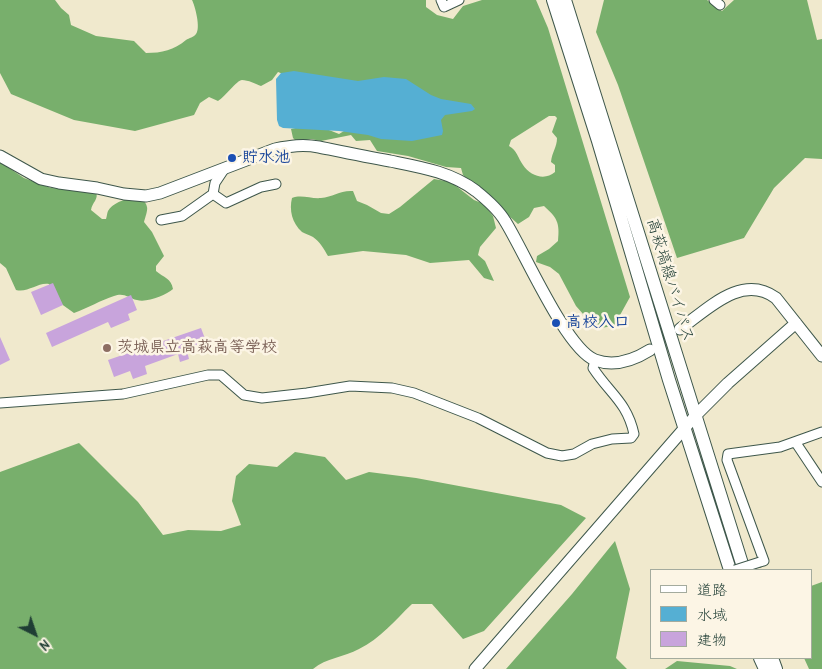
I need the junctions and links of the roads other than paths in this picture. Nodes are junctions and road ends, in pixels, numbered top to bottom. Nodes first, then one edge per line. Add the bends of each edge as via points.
1 (441, 0) edge
2 (459, 0) edge
3 (553, 0) edge
4 (565, 0) edge
5 (568, 27) junction
6 (604, 140) junction
7 (0, 156) edge
8 (225, 168) junction
9 (276, 184) dead end
10 (213, 194) junction
11 (161, 220) dead end
12 (796, 323) junction
13 (680, 329) dead end
14 (650, 350) dead end
15 (822, 356) edge
16 (595, 360) junction
17 (0, 403) edge
18 (696, 415) junction
19 (684, 428) junction
20 (822, 432) edge
21 (796, 443) junction
22 (822, 482) edge
23 (730, 569) edge
24 (738, 569) edge
25 (744, 569) edge
26 (475, 669) edge

1 - 2 street via 444,7
3 - 5 main road, 高萩塙線バイパス
4 - 5 main road, 高萩塙線バイパス
5 - 6 main road, 高萩塙線バイパス
6 - 18 main road, 高萩塙線バイパス
6 - 19 main road, 高萩塙線バイパス
7 - 8 street via 41,179 146,196
8 - 10 street via 215,183
8 - 16 street via 275,149 304,145 426,168 461,182 475,190 504,219 566,330 575,343
9 - 10 street via 226,202
10 - 11 street via 182,216
12 - 13 street via 776,298 762,290 749,289 730,295
12 - 15 street
12 - 18 street
14 - 16 street via 623,362
16 - 17 street via 593,368 619,399 634,434 632,438 592,444 574,454 562,456 547,453 478,418 414,393 380,387 350,386 262,398 244,395 221,375 208,375 123,394
18 - 19 street
18 - 25 main road, 高萩塙線バイパス
19 - 23 main road, 高萩塙線バイパス
19 - 26 street
20 - 21 street
21 - 22 street
21 - 24 street, bridge via 728,454 727,460 764,561

